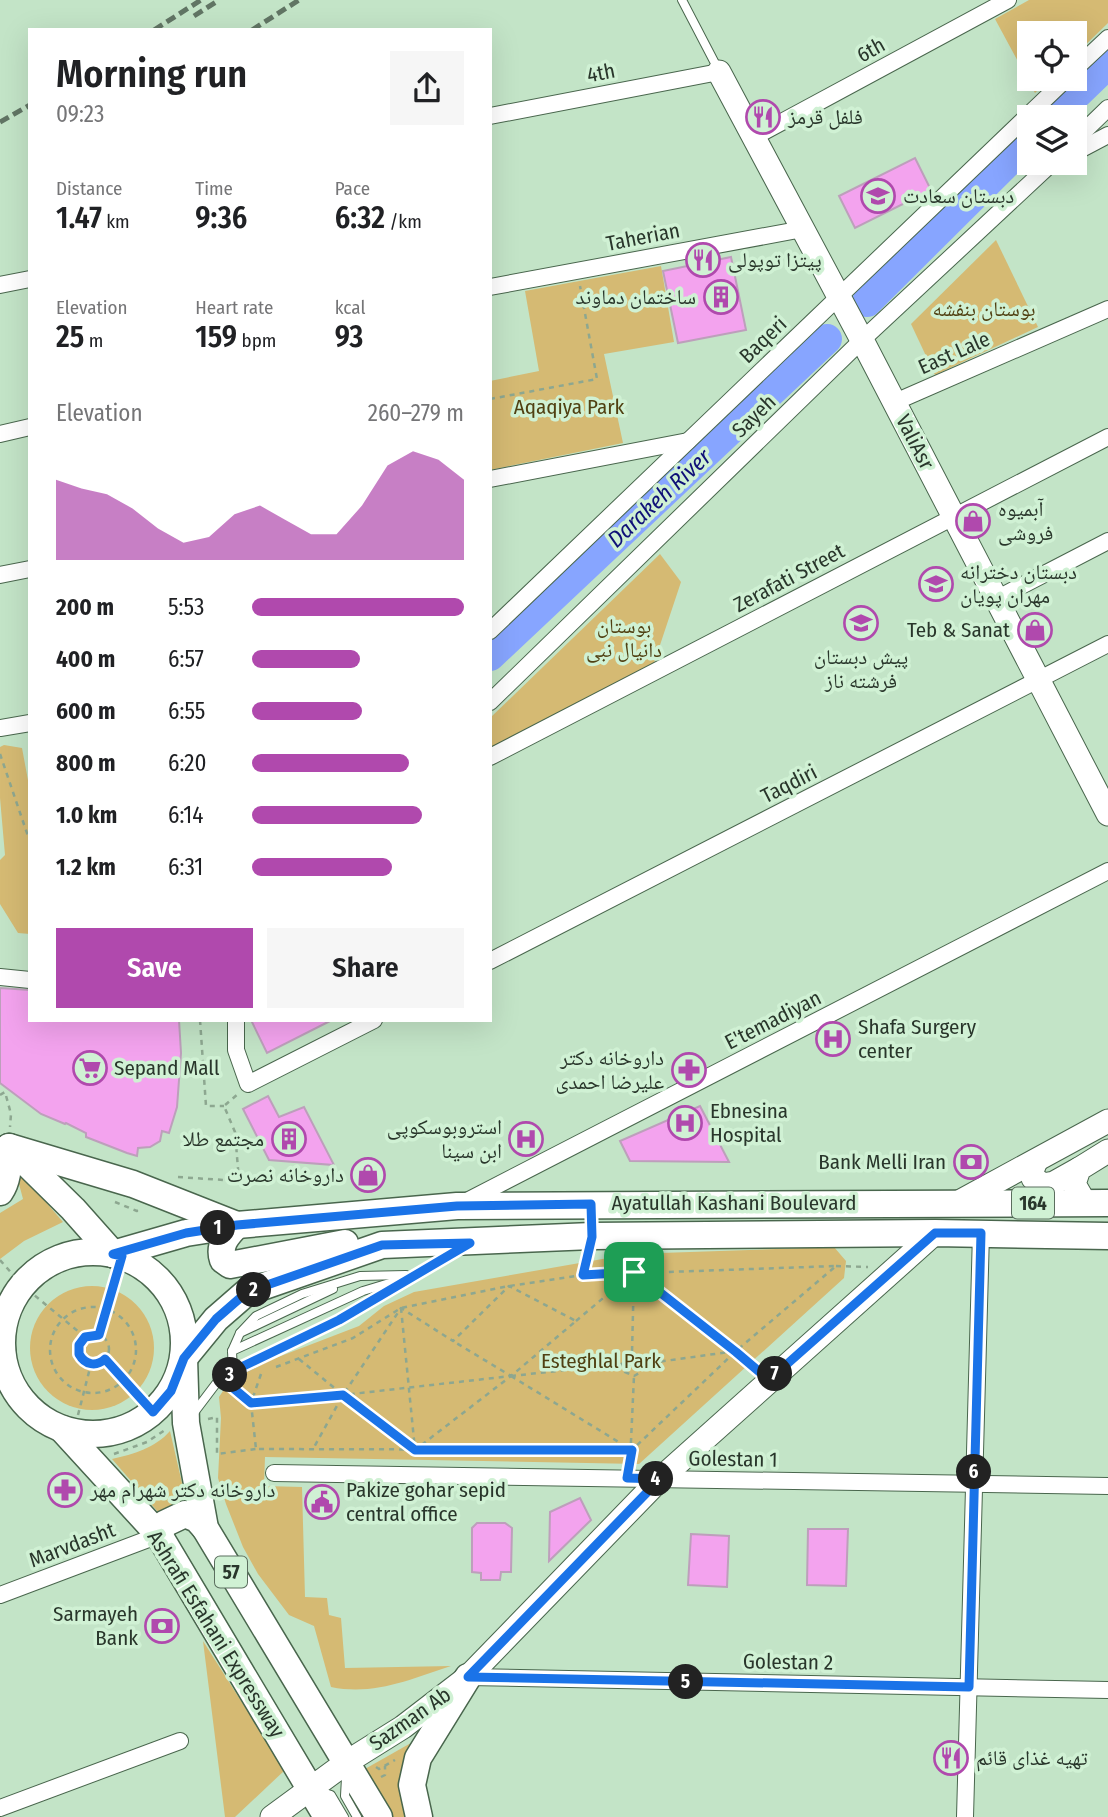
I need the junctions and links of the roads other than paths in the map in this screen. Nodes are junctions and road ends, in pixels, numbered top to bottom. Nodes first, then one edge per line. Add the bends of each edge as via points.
1 (682, 0) edge
2 (1008, 0) edge
3 (1108, 38) edge
4 (1087, 58) edge
5 (719, 72) junction
6 (1053, 91) edge
7 (1108, 108) edge
8 (492, 116) edge
9 (1087, 128) edge
10 (1108, 135) edge
11 (754, 137) junction
12 (1087, 146) edge
13 (1040, 175) edge
14 (803, 229) junction
15 (28, 279) edge
16 (0, 285) edge
17 (492, 287) edge
18 (839, 296) junction
19 (1108, 309) edge
20 (862, 340) junction
21 (895, 402) junction
22 (28, 427) edge
23 (0, 434) edge
24 (1108, 437) edge
25 (688, 441) junction
26 (492, 479) edge
27 (953, 516) junction
28 (1108, 541) edge
29 (28, 569) edge
30 (0, 575) edge
31 (996, 599) junction
32 (492, 629) edge
33 (1108, 644) edge
34 (1038, 680) junction
35 (492, 700) edge
36 (28, 723) edge
37 (0, 728) edge
38 (492, 756) edge
39 (1108, 814) edge
40 (1108, 871) edge
41 (492, 960) edge
42 (0, 977) edge
43 (28, 980) edge
44 (236, 1022) edge
45 (370, 1022) edge
46 (1108, 1121) edge
47 (7, 1133) edge
48 (1108, 1151) edge
49 (1036, 1161) junction
50 (1079, 1169) junction
51 (0, 1192) edge
52 (958, 1202) junction
53 (1096, 1203) edge
54 (457, 1206) junction
55 (237, 1225) junction
56 (935, 1233) junction
57 (981, 1233) junction
58 (1108, 1236) edge
59 (470, 1243) junction
60 (382, 1245) junction
61 (117, 1255) junction
62 (419, 1274) junction
63 (1, 1349) edge
64 (232, 1351) junction
65 (184, 1358) junction
66 (233, 1371) junction
67 (5, 1386) edge
68 (179, 1420) junction
69 (67, 1431) junction
70 (274, 1473) dead end
71 (660, 1479) junction
72 (974, 1484) junction
73 (1108, 1486) edge
74 (205, 1528) junction
75 (159, 1535) junction
76 (0, 1595) edge
77 (468, 1677) junction
78 (969, 1687) junction
79 (1108, 1690) edge
80 (180, 1741) dead end
81 (347, 1762) junction
82 (310, 1787) junction
83 (0, 1808) edge
84 (272, 1817) edge
85 (327, 1817) edge
86 (344, 1817) edge
87 (358, 1817) edge
88 (379, 1817) edge
89 (419, 1817) edge
90 (965, 1817) edge

1 - 5 lane
2 - 11 street, 6th
3 - 4 street
5 - 8 street, 4th
5 - 11 main road, ValiAsr
6 - 18 street, Baqeri
7 - 9 street
10 - 12 street
11 - 14 main road, ValiAsr
13 - 20 street, Sayeh
14 - 17 street, Taherian
14 - 18 main road, ValiAsr
15 - 16 street
18 - 20 main road, ValiAsr
18 - 25 street, Baqeri
19 - 21 street, East Lale
20 - 21 main road, ValiAsr
20 - 35 street, Sayeh
21 - 27 main road, ValiAsr
22 - 23 street
24 - 27 street, Zerafati Street
25 - 26 street
25 - 32 street, Baqeri
27 - 31 main road, ValiAsr
27 - 38 street, Zerafati Street
28 - 31 street
29 - 30 street
31 - 34 main road, ValiAsr
33 - 34 street, Taqdiri
34 - 39 main road, ValiAsr
34 - 41 street, Taqdiri
36 - 37 street
40 - 54 street, E'temadiyan
42 - 43 street
44 - 45 street via 236,1050 248,1084
46 - 49 main road
47 - 51 main road via 8,1172
47 - 55 main road
47 - 61 main road
48 - 50 main road
49 - 50 main road via 1033,1178 1043,1185 1054,1184
49 - 52 main road
50 - 53 main road via 1074,1184
52 - 53 main road, Ayatullah Kashani Boulevard / 164
52 - 54 main road, Ayatullah Kashani Boulevard / 164
54 - 55 main road, Ayatullah Kashani Boulevard / 164
55 - 60 main road via 222,1247 223,1261 230,1265 352,1242
55 - 61 main road, Ayatullah Kashani Boulevard / 164 via 186,1233
56 - 57 main road, Ayatullah Kashani Boulevard / 164
56 - 59 main road, Ayatullah Kashani Boulevard / 164
56 - 71 main road, Sazman Ab
57 - 58 main road, Ayatullah Kashani Boulevard / 164
57 - 72 street
59 - 60 main road, Ayatullah Kashani Boulevard / 164
59 - 62 lane
60 - 65 main road, Ayatullah Kashani Boulevard / 164 via 247,1292 216,1319
61 - 63 main road via 87,1252 38,1270 22,1285 7,1312
61 - 65 main road, Ashrafi Esfahani Expressway via 149,1271 168,1290 183,1327
62 - 64 lane via 363,1290
62 - 64 lane via 360,1276 240,1333
62 - 66 lane via 339,1320
63 - 67 main road
64 - 66 lane
65 - 68 main road, Ashrafi Esfahani Expressway / 57
66 - 68 lane
67 - 69 main road via 32,1412
68 - 69 main road via 97,1435
68 - 74 main road, Ashrafi Esfahani Expressway / 57
69 - 75 main road, Ashrafi Esfahani Expressway / 57
70 - 71 street, Golestan 1
71 - 72 street, Golestan 1
71 - 77 main road, Sazman Ab
72 - 73 street, Golestan 1
72 - 78 street
74 - 75 main road via 185,1514 164,1524
74 - 81 main road, Ashrafi Esfahani Expressway / 57
75 - 76 street, Marvdasht
75 - 82 main road, Ashrafi Esfahani Expressway / 57
77 - 78 street, Golestan 2
77 - 81 main road, Sazman Ab via 403,1727
77 - 89 main road via 418,1758 412,1785
78 - 79 street, Golestan 2
78 - 90 street
80 - 83 street
81 - 82 main road, Sazman Ab
81 - 87 lane via 345,1796
81 - 88 main road, Ashrafi Esfahani Expressway / 57
82 - 84 main road, Sazman Ab
82 - 85 main road, Ashrafi Esfahani Expressway / 57
82 - 86 lane via 331,1795

